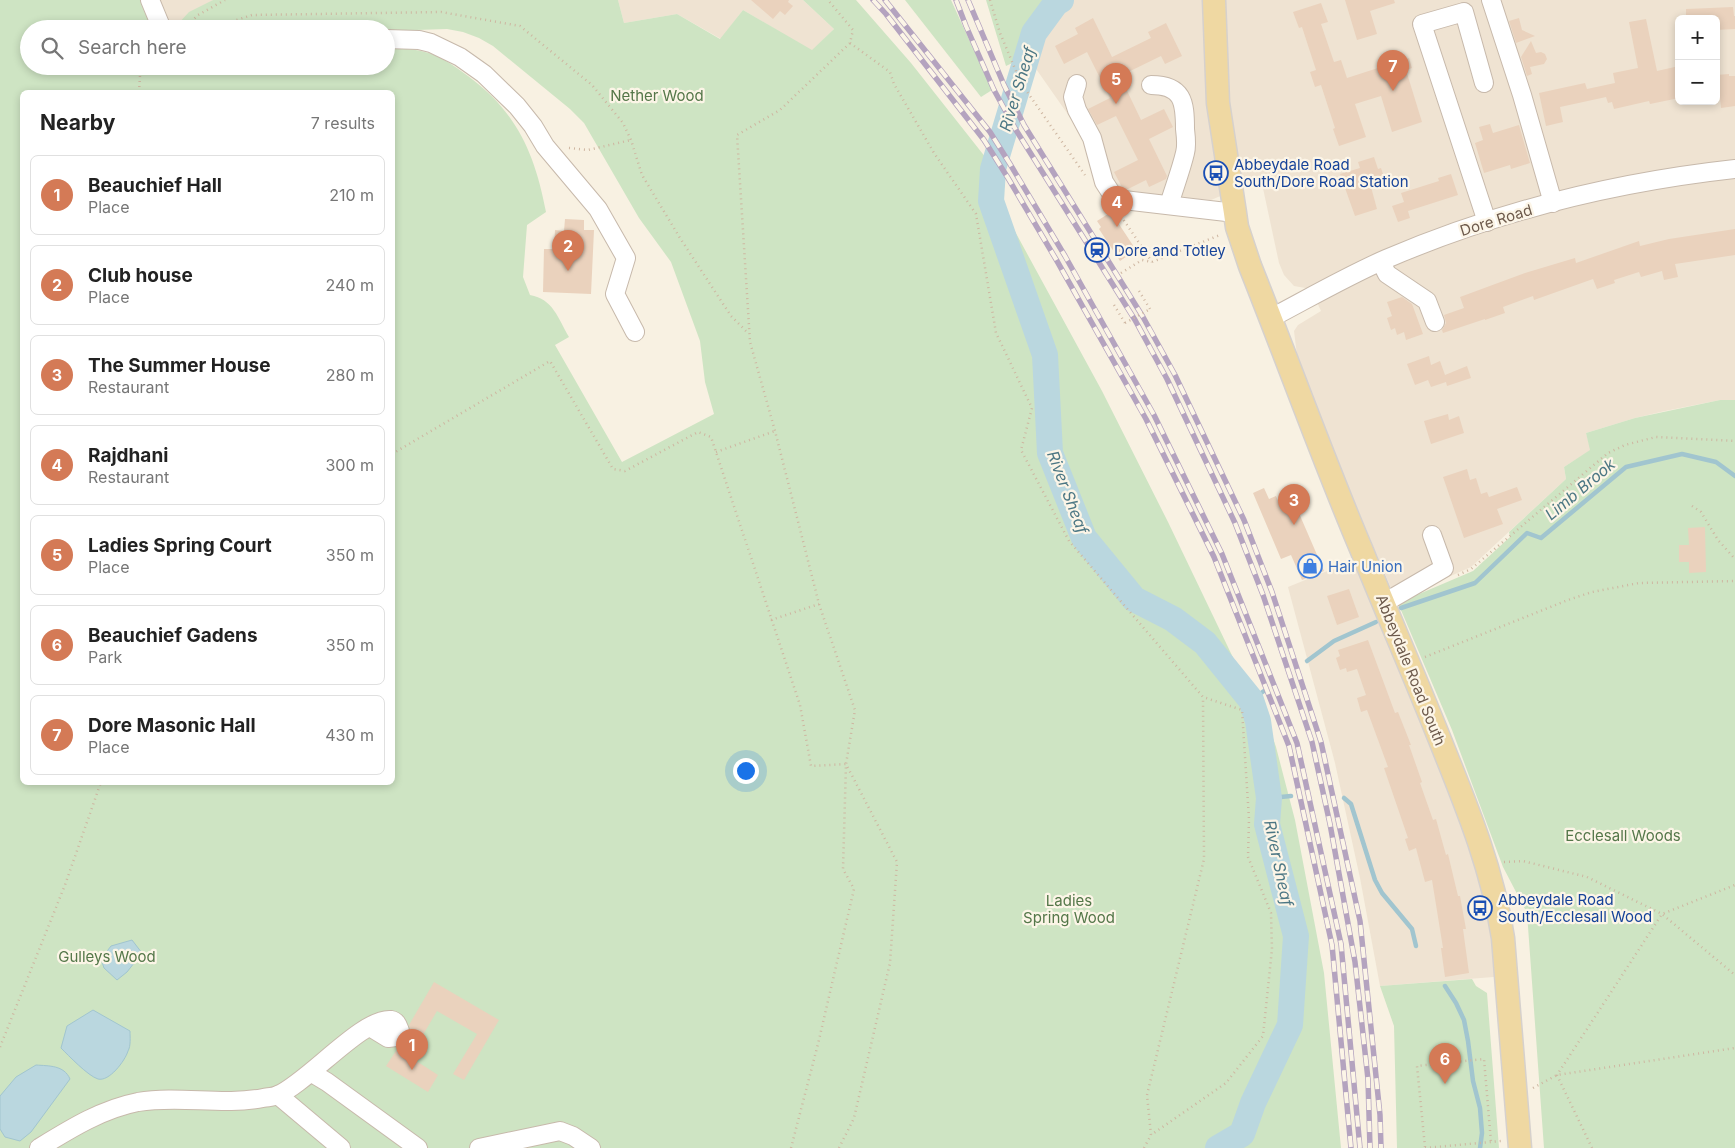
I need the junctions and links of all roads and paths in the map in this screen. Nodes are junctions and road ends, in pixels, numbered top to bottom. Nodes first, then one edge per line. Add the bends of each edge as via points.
1 (150, 0) edge
2 (225, 0) edge
3 (828, 0) edge
4 (990, 0) edge
5 (1214, 0) edge
6 (1491, 0) edge
7 (158, 20) edge
8 (193, 20) edge
9 (395, 39) edge
10 (850, 43) junction
11 (141, 75) edge
12 (1484, 82) dead end
13 (1077, 84) dead end
14 (1151, 85) dead end
15 (139, 90) edge
16 (631, 140) dead end
17 (545, 146) junction
18 (1735, 168) edge
19 (1085, 176) dead end
20 (1553, 203) junction
21 (1169, 205) junction
22 (1118, 213) dead end
23 (1236, 220) junction
24 (1487, 222) junction
25 (1152, 262) junction
26 (1381, 262) junction
27 (1121, 273) dead end
28 (1139, 291) dead end
29 (1114, 305) dead end
30 (1271, 318) junction
31 (1435, 322) dead end
32 (635, 332) dead end
33 (775, 431) junction
34 (1735, 441) edge
35 (395, 452) edge
36 (716, 452) junction
37 (1692, 506) dead end
38 (1432, 535) dead end
39 (1735, 559) edge
40 (1455, 576) dead end
41 (1735, 581) edge
42 (1384, 603) junction
43 (819, 604) junction
44 (771, 620) junction
45 (1409, 662) junction
46 (1203, 697) junction
47 (846, 764) junction
48 (100, 785) edge
49 (1523, 861) dead end
50 (1735, 885) edge
51 (1662, 914) junction
52 (1735, 975) edge
53 (370, 1026) dead end
54 (0, 1047) edge
55 (1735, 1048) edge
56 (312, 1073) junction
57 (1557, 1074) junction
58 (278, 1095) junction
59 (1516, 1097) junction
60 (1151, 1135) junction
61 (1491, 1142) junction
62 (1520, 1143) edge
63 (1468, 1144) junction
64 (39, 1148) edge
65 (340, 1148) edge
66 (418, 1148) edge
67 (479, 1148) edge
68 (591, 1148) edge
69 (791, 1148) edge
70 (839, 1148) edge
71 (1144, 1148) edge
72 (1425, 1148) edge
73 (1469, 1148) edge
74 (1592, 1148) edge

1 - 7 street
2 - 8 path
3 - 10 path via 853,30
4 - 19 path via 1021,83
5 - 23 main road, Abbeydale Road South via 1218,103
6 - 20 street
9 - 17 street via 426,41 470,63 517,106
10 - 33 path via 780,110 737,135 748,333
10 - 46 path via 890,72 934,153 976,214 996,333 1032,408 1021,450 1069,541
11 - 15 path
12 - 24 street via 1464,12 1422,24
13 - 21 street via 1073,97 1077,110 1092,138 1104,182 1115,199
14 - 21 street via 1166,86 1177,93 1185,112 1186,151
16 - 17 path via 588,150
17 - 32 street via 598,209 626,258 615,294
18 - 20 street, Dore Road via 1617,188
20 - 24 street, Dore Road
21 - 23 street
22 - 25 path
23 - 25 path
23 - 30 main road, Abbeydale Road South
24 - 26 street, Dore Road
25 - 27 path via 1142,260
26 - 30 street, Dore Road
26 - 31 street via 1387,274 1427,301
28 - 29 path, bridge via 1150,309 1125,323
30 - 42 main road, Abbeydale Road South
33 - 36 path
33 - 43 path
34 - 40 path via 1656,437 1608,453 1471,569
35 - 36 path via 550,361 613,469 625,471 698,432 711,437
36 - 44 path
37 - 39 path via 1701,512
38 - 42 street via 1444,568
41 - 45 path via 1648,582 1592,592
42 - 45 main road, Abbeydale Road South
43 - 44 path
43 - 47 path via 854,710
44 - 47 path via 800,705 811,766
45 - 59 main road, Abbeydale Road South via 1471,817 1498,908
46 - 60 path via 1204,859 1147,1094
46 - 60 path via 1242,710 1249,819 1248,857 1271,913 1272,949 1263,1036 1226,1083
47 - 69 path via 843,868 854,889
47 - 70 path via 897,862 890,963 854,1118
48 - 54 path via 65,885
49 - 51 path via 1587,877
50 - 51 path
51 - 52 path
51 - 57 path
53 - 56 street
55 - 57 path
56 - 58 street
56 - 66 street
57 - 59 path
57 - 74 path
58 - 64 street via 215,1102 139,1102 109,1110
58 - 65 street
59 - 62 main road, Abbeydale Road South
60 - 71 path
61 - 62 path
61 - 63 path
61 - 72 path via 1484,1059 1417,1066
63 - 72 path
63 - 73 path
67 - 68 street via 560,1131

